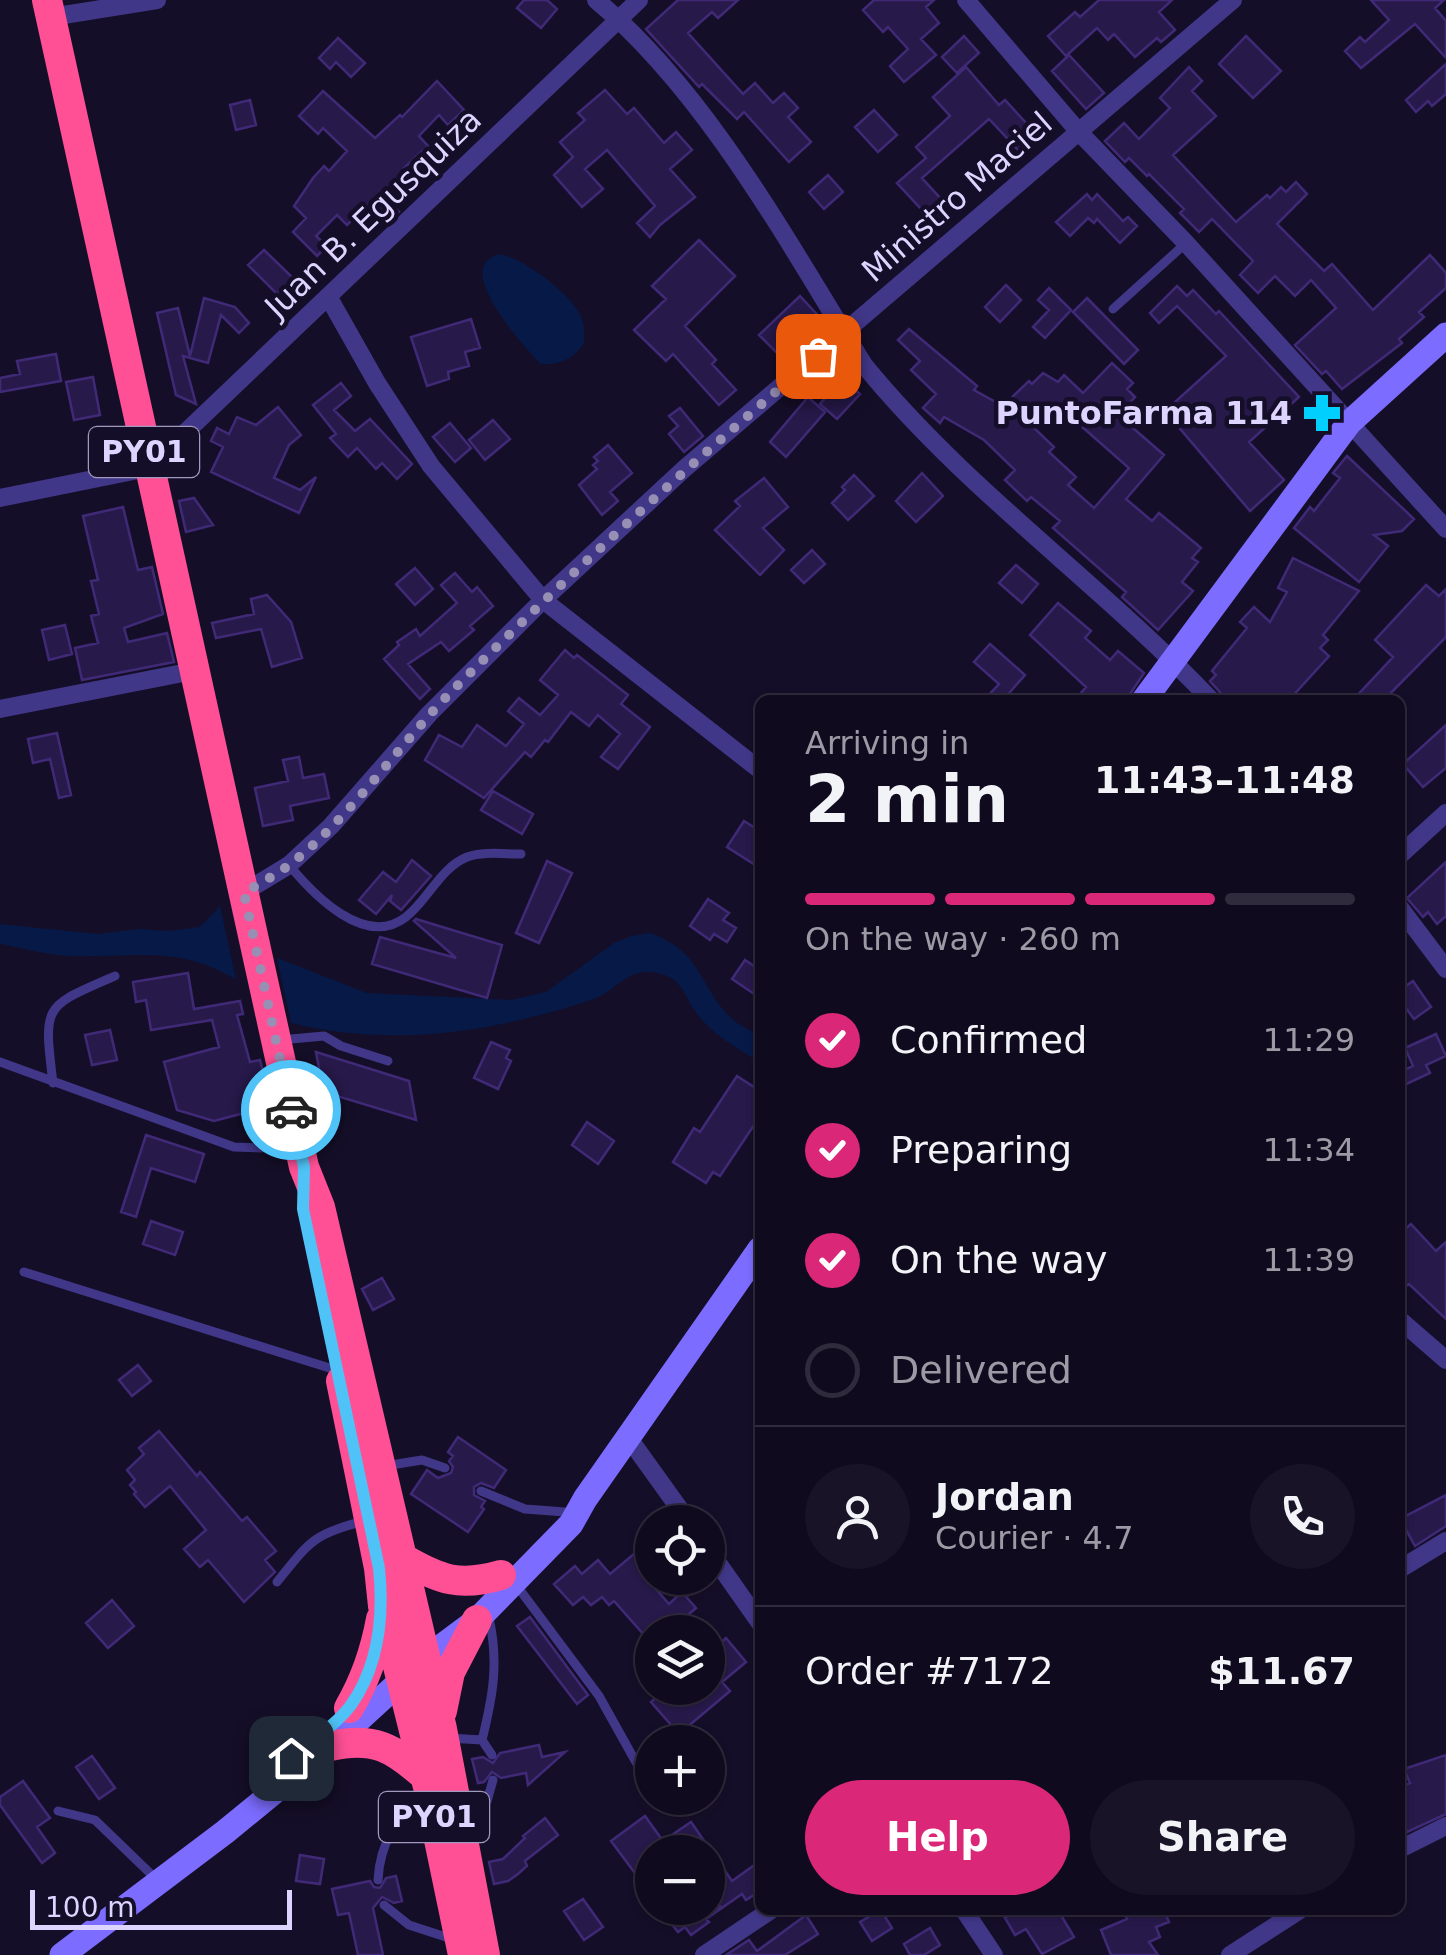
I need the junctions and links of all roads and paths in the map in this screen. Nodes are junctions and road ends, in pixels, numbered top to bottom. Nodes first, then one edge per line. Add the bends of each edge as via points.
1 (157, 0) edge
2 (596, 0) edge
3 (640, 0) edge
4 (966, 0) edge
5 (1233, 0) edge
6 (49, 8) edge
7 (619, 19) junction
8 (1078, 131) junction
9 (1186, 243) junction
10 (328, 298) junction
11 (1113, 309) dead end
12 (845, 334) junction
13 (1446, 335) edge
14 (1349, 423) junction
15 (148, 468) junction
16 (0, 498) edge
17 (1446, 529) edge
18 (543, 600) junction
19 (1172, 660) junction
20 (192, 670) junction
21 (1148, 695) edge
22 (1206, 695) edge
23 (0, 709) edge
24 (755, 766) edge
25 (1446, 813) edge
26 (1405, 850) edge
27 (521, 854) dead end
28 (289, 865) junction
29 (245, 898) junction
30 (1405, 915) edge
31 (1446, 969) edge
32 (116, 976) dead end
33 (278, 1040) junction
34 (388, 1060) dead end
35 (0, 1062) edge
36 (53, 1083) junction
37 (301, 1154) junction
38 (755, 1256) edge
39 (24, 1272) dead end
40 (1405, 1324) edge
41 (1446, 1360) edge
42 (339, 1371) junction
43 (628, 1438) junction
44 (382, 1466) junction
45 (445, 1468) dead end
46 (481, 1491) dead end
47 (677, 1505) edge
48 (575, 1506) junction
49 (369, 1520) junction
50 (1446, 1541) edge
51 (404, 1560) junction
52 (1405, 1565) edge
53 (725, 1573) edge
54 (508, 1579) junction
55 (277, 1582) dead end
56 (383, 1606) junction
57 (755, 1615) edge
58 (482, 1616) junction
59 (424, 1651) junction
60 (398, 1674) junction
61 (349, 1708) junction
62 (443, 1734) junction
63 (482, 1740) junction
64 (330, 1746) junction
65 (492, 1755) dead end
66 (635, 1760) edge
67 (494, 1780) dead end
68 (426, 1781) junction
69 (58, 1811) dead end
70 (1446, 1826) edge
71 (462, 1834) junction
72 (208, 1844) junction
73 (1405, 1846) edge
74 (378, 1880) dead end
75 (160, 1883) junction
76 (384, 1905) dead end
77 (764, 1915) edge
78 (967, 1915) edge
79 (1292, 1915) edge
80 (469, 1950) edge
81 (77, 1951) edge
82 (704, 1955) edge
83 (994, 1955) edge
84 (1230, 1955) edge

1 - 6 street
2 - 7 street
3 - 7 street, Juan B. Egusquiza
4 - 8 street
5 - 8 street, Ministro Maciel
6 - 15 highway, PY01
7 - 10 street, Juan B. Egusquiza
7 - 12 street via 695,106
8 - 9 street
8 - 12 street, Ministro Maciel
9 - 11 lane
9 - 14 street
10 - 15 street, Juan B. Egusquiza
10 - 18 street via 432,466
12 - 18 street, Ministro Maciel via 684,469
12 - 19 street via 934,443
13 - 14 main road
14 - 17 street
14 - 19 main road
15 - 16 street
15 - 20 highway, PY01
18 - 24 street
18 - 28 street, Ministro Maciel
19 - 21 main road
19 - 22 street
20 - 23 street
20 - 29 highway, PY01
25 - 26 street
27 - 28 lane via 464,858 406,917 382,926 351,919 327,904
28 - 29 street, Ministro Maciel
29 - 33 highway, PY01
30 - 31 street
32 - 36 lane via 60,1000 51,1013
33 - 34 lane via 324,1036
33 - 37 highway, PY01
35 - 36 lane
36 - 37 lane via 234,1147
37 - 42 highway, PY01 via 303,1209
37 - 44 highway, PY01 via 320,1207
38 - 43 main road
39 - 42 lane
40 - 41 street
42 - 49 highway, PY01
43 - 47 street
43 - 48 main road
44 - 45 lane via 422,1460
44 - 51 highway, PY01
46 - 48 lane via 525,1509
48 - 54 main road
49 - 55 lane via 326,1530
49 - 56 highway, PY01
50 - 52 street
51 - 54 highway via 460,1583
51 - 59 highway, PY01
53 - 57 street
54 - 58 main road
54 - 59 main road
54 - 66 lane via 599,1696
56 - 60 highway, PY01
56 - 61 highway via 375,1652
58 - 59 main road
58 - 62 highway via 450,1672
58 - 63 lane via 495,1647 496,1677
59 - 60 main road
59 - 62 highway, PY01
60 - 61 main road
60 - 64 main road
60 - 68 highway, PY01
61 - 72 main road via 233,1808
62 - 63 lane
62 - 71 highway, PY01
63 - 65 lane
64 - 68 highway via 372,1742 399,1754
64 - 72 main road
67 - 71 lane
68 - 74 lane via 389,1835
68 - 80 highway, PY01
69 - 75 lane via 95,1820
70 - 73 street
71 - 80 highway, PY01
72 - 75 main road
75 - 81 main road
76 - 80 lane via 409,1925
77 - 82 street
78 - 83 street
79 - 84 street

